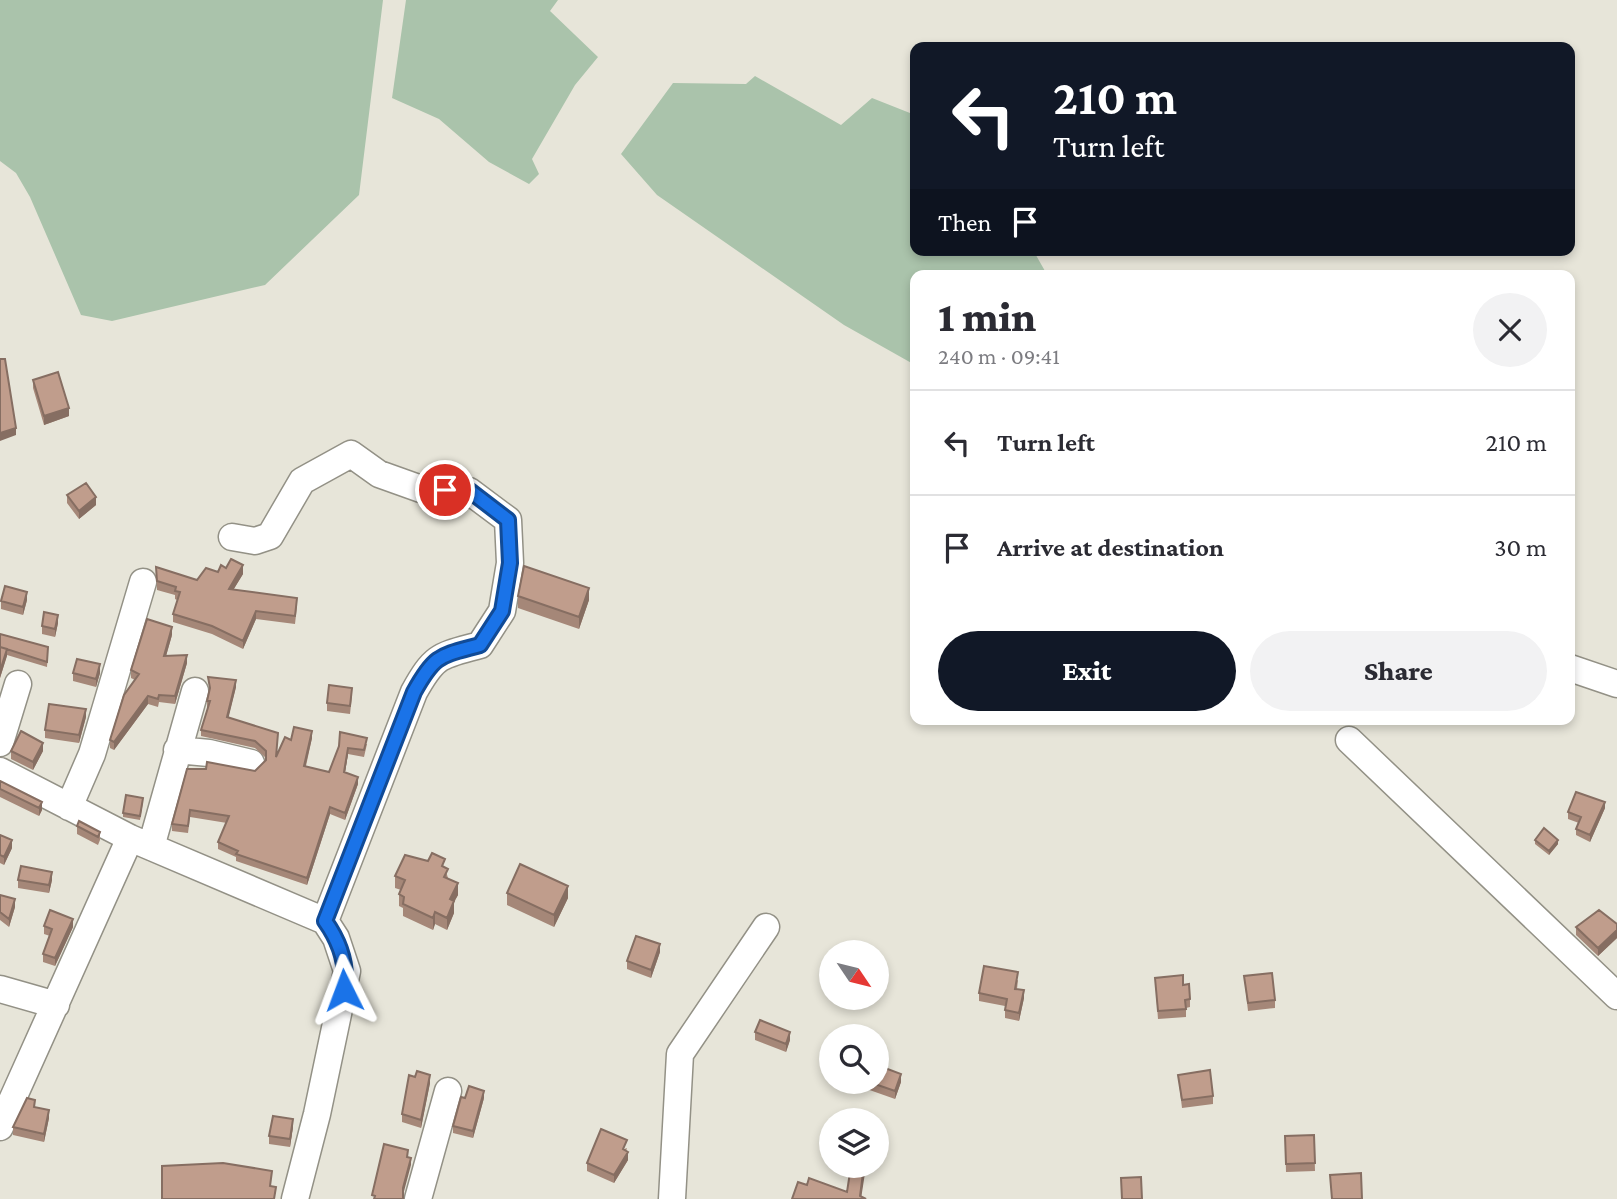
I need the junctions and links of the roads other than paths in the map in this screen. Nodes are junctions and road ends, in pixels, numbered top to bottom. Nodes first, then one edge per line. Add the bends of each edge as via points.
1 (232, 537) dead end
2 (143, 582) dead end
3 (1575, 670) edge
4 (18, 684) dead end
5 (1617, 684) edge
6 (195, 691) dead end
7 (1349, 740) dead end
8 (0, 743) edge
9 (177, 750) junction
10 (251, 763) dead end
11 (0, 771) edge
12 (69, 807) junction
13 (141, 842) junction
14 (325, 921) junction
15 (766, 927) dead end
16 (0, 989) edge
17 (1617, 996) edge
18 (57, 1004) junction
19 (448, 1091) dead end
20 (0, 1127) edge
21 (295, 1199) edge
22 (418, 1199) edge
23 (672, 1199) edge

1 - 14 street via 255,541 270,536 302,481 351,454 379,474 421,489 470,491 508,520 510,563 502,611 480,645 441,655 414,692
2 - 12 street via 92,754
3 - 5 street
4 - 8 street
6 - 9 street
7 - 17 street
9 - 10 street
9 - 13 street
11 - 12 street
12 - 13 street
13 - 14 street
13 - 18 street
14 - 21 street via 347,971
15 - 23 street via 680,1054
16 - 18 street
18 - 20 street
19 - 22 street

